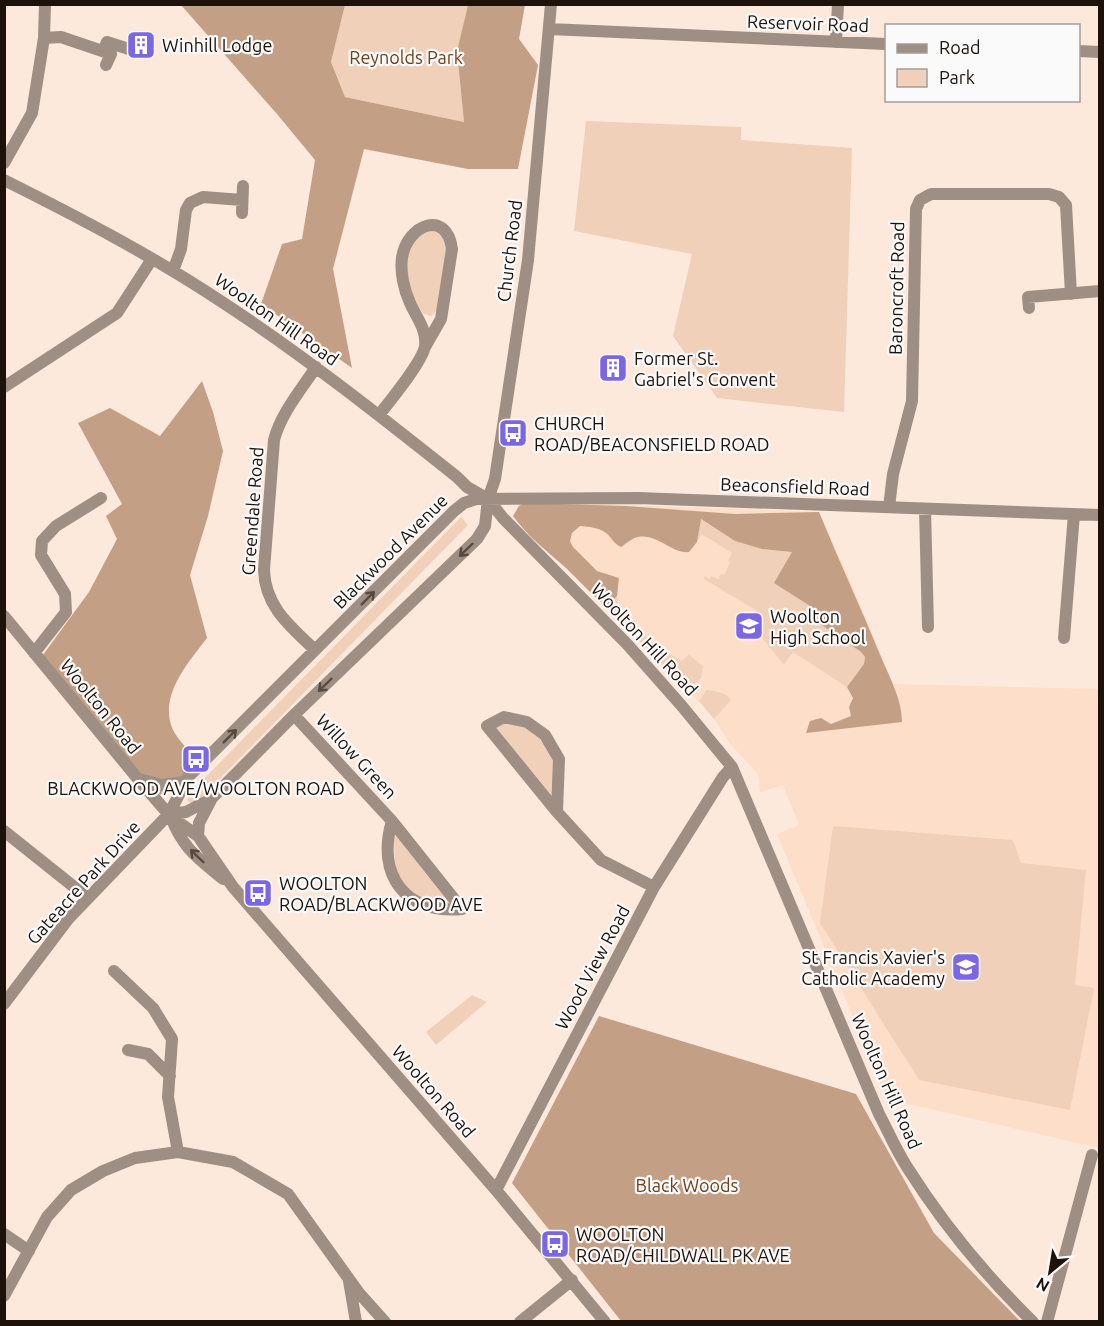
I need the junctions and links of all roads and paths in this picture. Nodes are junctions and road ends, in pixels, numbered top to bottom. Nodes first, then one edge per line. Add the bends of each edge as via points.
1 (45, 4) edge
2 (551, 4) edge
3 (838, 4) edge
4 (549, 29) junction
5 (44, 38) junction
6 (836, 42) junction
7 (885, 44) edge
8 (132, 50) dead end
9 (103, 51) junction
10 (1080, 51) edge
11 (1100, 52) edge
12 (106, 65) dead end
13 (4, 163) edge
14 (4, 180) edge
15 (243, 186) dead end
16 (242, 200) junction
17 (242, 213) dead end
18 (152, 259) junction
19 (173, 271) junction
20 (1100, 291) edge
21 (1071, 294) junction
22 (1028, 297) dead end
23 (425, 346) junction
24 (316, 368) junction
25 (4, 387) edge
26 (379, 415) junction
27 (101, 498) dead end
28 (488, 499) junction
29 (889, 507) junction
30 (925, 509) junction
31 (1074, 514) junction
32 (1100, 515) edge
33 (4, 616) edge
34 (928, 627) dead end
35 (1064, 638) dead end
36 (315, 650) junction
37 (34, 653) junction
38 (294, 715) junction
39 (732, 767) junction
40 (138, 779) junction
41 (184, 782) junction
42 (211, 799) junction
43 (556, 812) junction
44 (170, 815) junction
45 (392, 821) junction
46 (4, 831) edge
47 (198, 836) junction
48 (232, 887) junction
49 (654, 887) junction
50 (88, 898) junction
51 (114, 971) dead end
52 (4, 1004) edge
53 (128, 1050) dead end
54 (170, 1076) junction
55 (178, 1152) junction
56 (1092, 1155) dead end
57 (496, 1190) junction
58 (4, 1234) edge
59 (29, 1251) junction
60 (349, 1279) junction
61 (572, 1280) junction
62 (4, 1296) edge
63 (356, 1322) edge
64 (386, 1322) edge
65 (520, 1322) edge
66 (605, 1322) edge
67 (1033, 1322) edge
68 (1047, 1322) edge

1 - 5 street
2 - 4 street, Church Road
3 - 6 street
4 - 6 street, Reservoir Road
4 - 28 street, Church Road via 528,260 495,479
5 - 9 street via 61,37
5 - 13 street via 32,112
6 - 7 street, Reservoir Road
8 - 9 street via 107,42
9 - 12 street via 111,54
10 - 11 street
14 - 18 street, Woolton Hill Road
15 - 16 street
16 - 17 street
16 - 19 street via 203,197 190,203
18 - 19 street, Woolton Hill Road
18 - 25 street via 117,313
19 - 24 street, Woolton Hill Road
20 - 21 street
21 - 22 street
21 - 29 street, Baroncroft Road via 1066,206 1059,197 931,194 920,200 916,209 912,401 893,474
23 - 23 street via 421,322 403,279 402,258 407,241 416,230 435,226 451,237 452,249 441,319
23 - 26 street via 408,377
24 - 26 street, Woolton Hill Road
24 - 36 street, Greendale Road via 277,427 264,570 271,603
26 - 28 street, Woolton Hill Road
27 - 37 street via 56,525 42,541 41,555 65,594 66,612
28 - 29 street, Beaconsfield Road via 638,498
36 -> 28 street, Blackwood Avenue via 454,511 469,501
28 -> 38 street via 485,526 477,539
28 - 39 street, Woolton Hill Road via 627,644
29 - 30 street, Beaconsfield Road
30 - 31 street, Beaconsfield Road
30 - 34 street
31 - 32 street, Beaconsfield Road
31 - 35 street
33 - 37 street, Woolton Road
41 -> 36 street, Blackwood Avenue
37 - 40 street, Woolton Road
38 - 42 street
38 - 45 street, Willow Green
39 - 49 street, Wood View Road
39 - 67 street, Woolton Hill Road via 879,1114 906,1166 947,1226 994,1283
40 - 41 street via 162,785
40 - 44 street, Woolton Road
41 - 44 street, Blackwood Avenue
42 - 44 street via 186,812
42 - 47 street via 199,823
43 - 43 street via 501,743 486,726 504,717 528,722 545,735 559,759
43 - 49 street via 601,860
44 - 47 street, Woolton Road
48 -> 44 street, Woolton Road via 179,837
44 - 50 street, Gateacre Park Drive
45 - 45 street, Willow Green via 387,853 399,888 431,908 462,909
46 - 50 street
47 - 48 street, Woolton Road
48 - 57 street, Woolton Road
49 - 57 street, Wood View Road
50 - 52 street, Gateacre Park Drive
51 - 54 street via 153,1008 172,1039
53 - 54 street via 148,1054
54 - 55 street via 168,1097
55 - 59 street via 135,1158 71,1190 48,1217
55 - 60 street via 233,1162 288,1194
56 - 68 street
57 - 61 street, Woolton Road
58 - 59 street
59 - 62 street
60 - 63 street
60 - 64 street
61 - 65 street
61 - 66 street, Woolton Road

